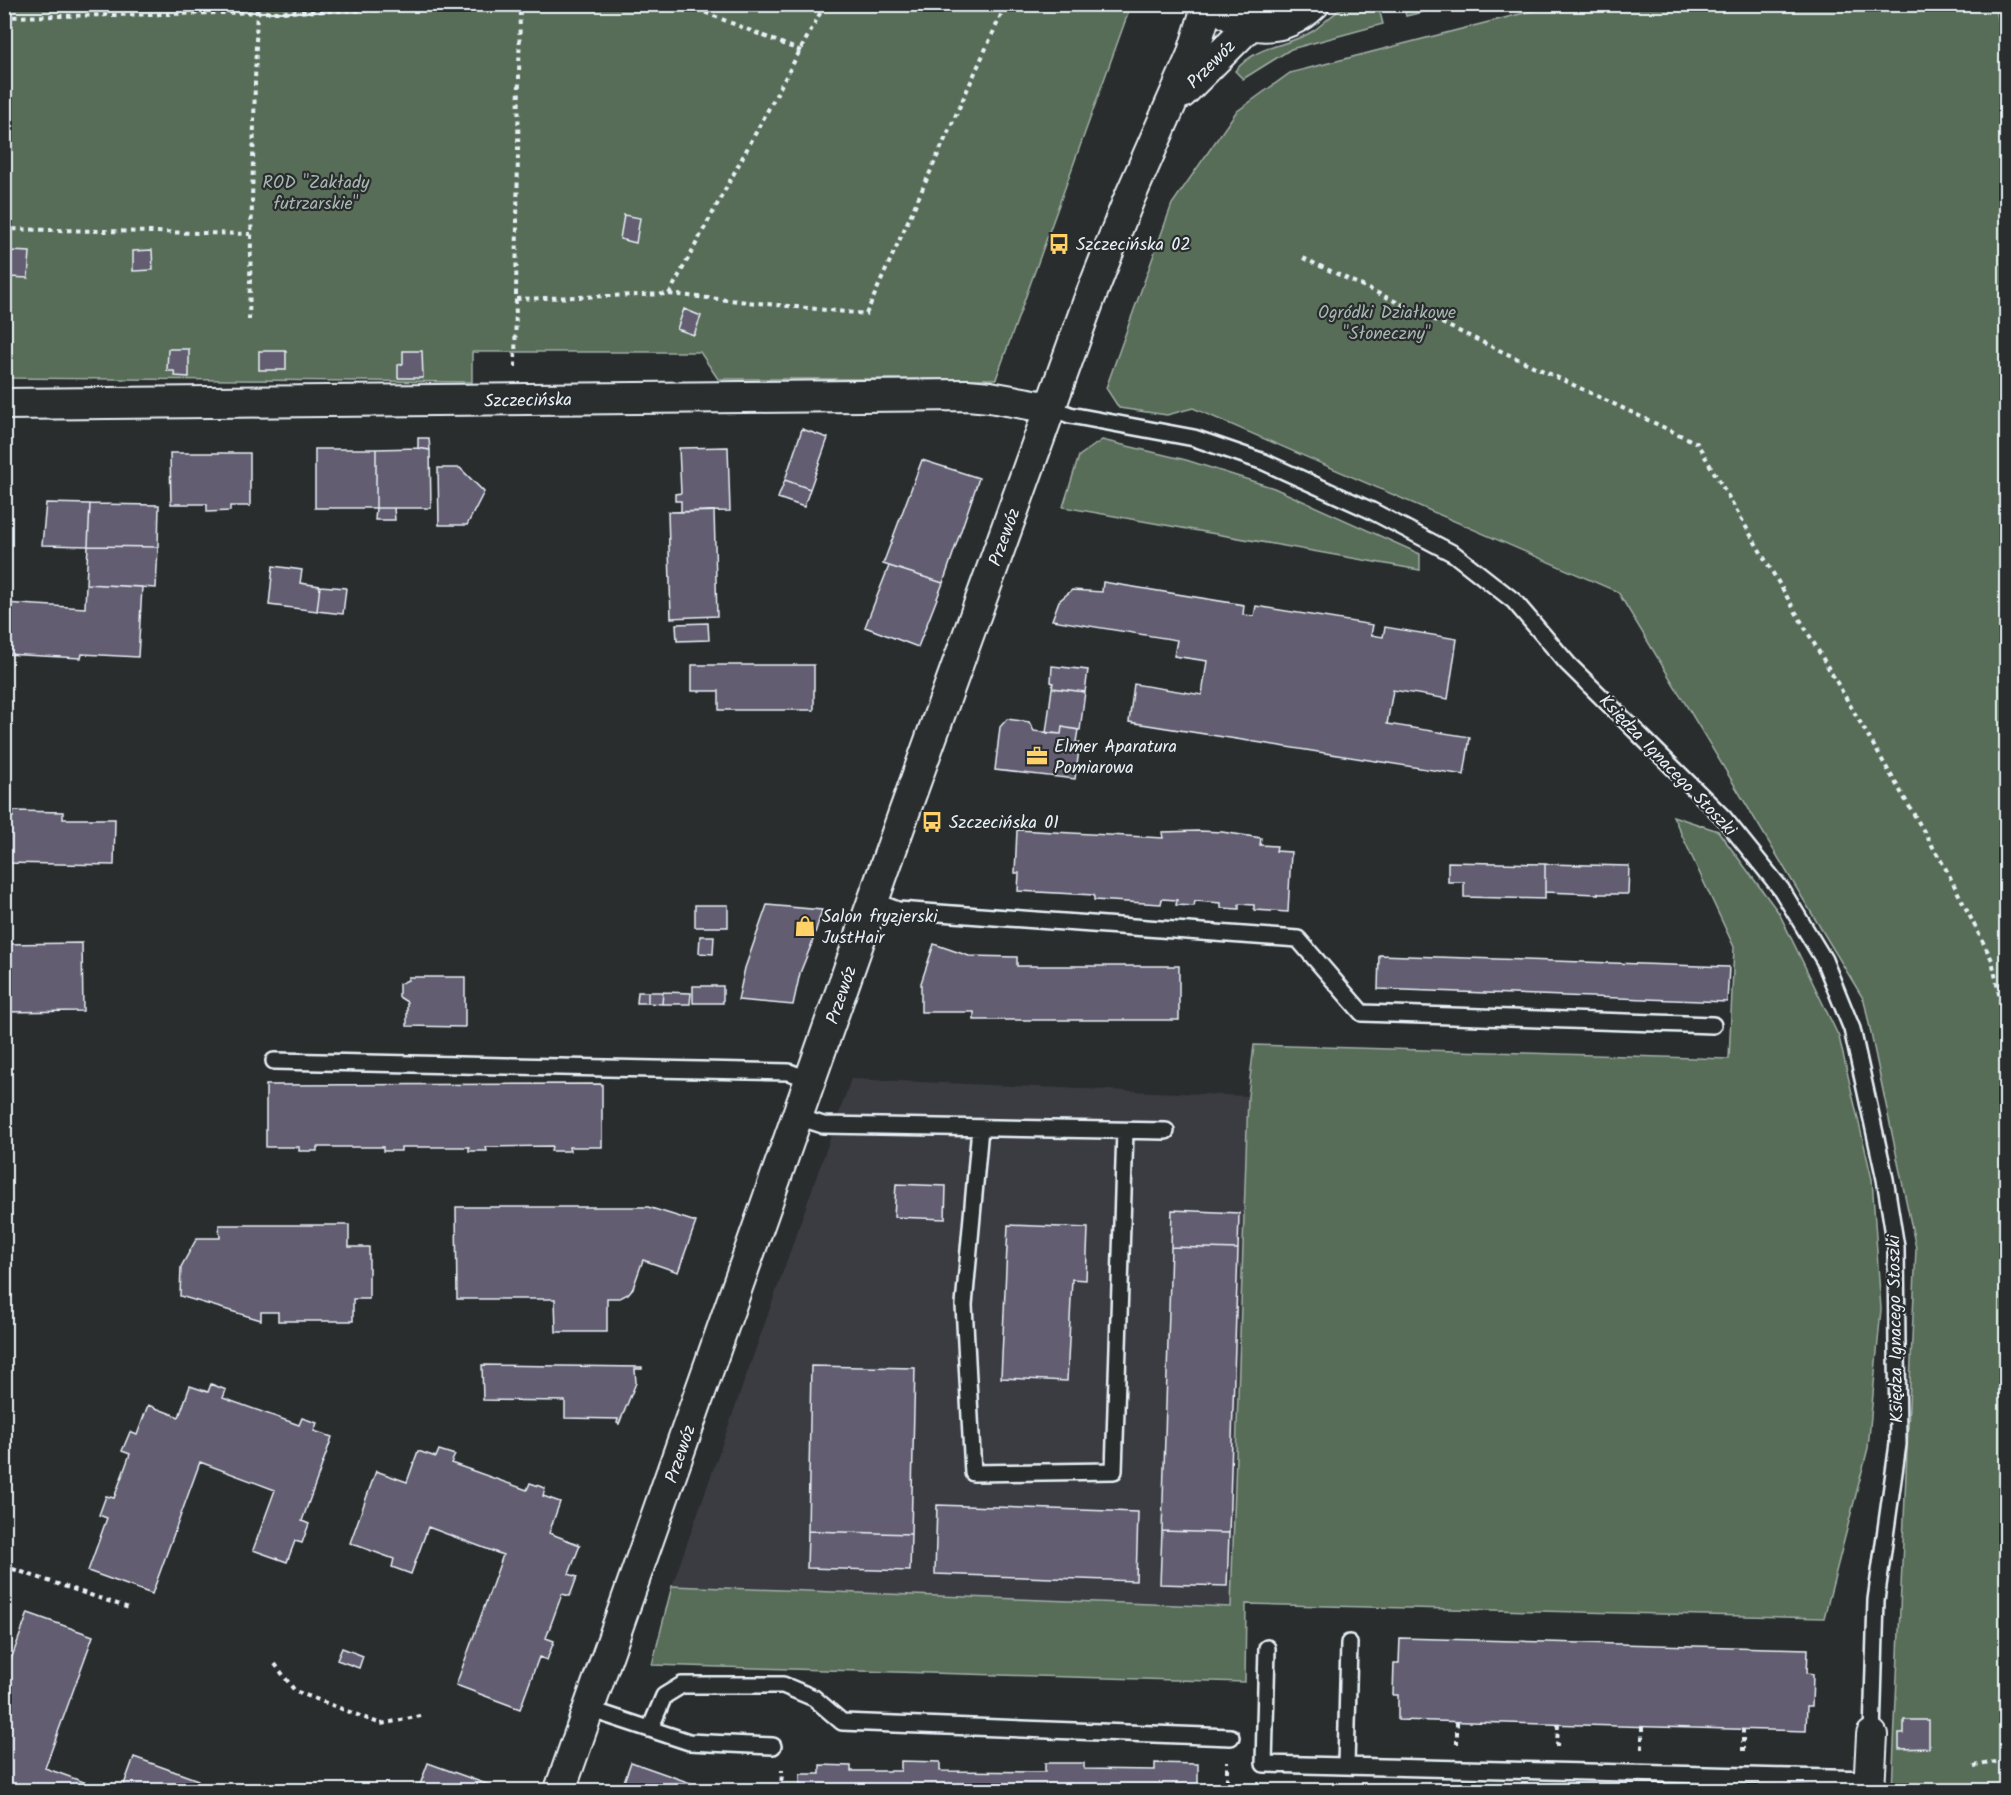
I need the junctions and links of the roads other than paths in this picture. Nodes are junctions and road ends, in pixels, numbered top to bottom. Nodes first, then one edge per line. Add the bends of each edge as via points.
1 (1208, 4) edge
2 (1215, 4) edge
3 (1314, 4) edge
4 (1250, 25) junction
5 (1172, 103) junction
6 (4, 404) edge
7 (1051, 408) junction
8 (874, 901) junction
9 (1713, 1025) dead end
10 (274, 1061) dead end
11 (811, 1080) junction
12 (798, 1117) junction
13 (980, 1128) junction
14 (1125, 1131) junction
15 (1166, 1131) dead end
16 (1349, 1643) dead end
17 (1267, 1648) dead end
18 (589, 1709) junction
19 (650, 1729) junction
20 (1872, 1736) joint
21 (1231, 1737) dead end
22 (773, 1746) dead end
23 (1346, 1766) junction
24 (1869, 1785) edge
25 (560, 1791) edge

1 - 5 street, Przewóz
2 - 4 street via 1228,16
3 - 4 street via 1288,22
4 - 5 street, Przewóz
5 - 7 street, Przewóz via 1125,209
6 - 7 street, Szczecińska via 944,395 990,397
7 - 8 street, Przewóz
7 - 20 lane, Księdza Ignacego Stoszki via 1194,438 1254,459 1370,510 1454,554 1514,601 1568,664 1723,817 1781,889 1824,960 1852,1029 1886,1179 1896,1247 1898,1444 1876,1600
8 - 9 lane via 898,910 1298,939 1362,1014
8 - 11 street, Przewóz
10 - 11 lane via 789,1072
11 - 12 street, Przewóz
12 - 13 lane via 823,1125
12 - 18 street, Przewóz
13 - 14 lane
13 - 14 lane via 964,1305 973,1473 1114,1471
14 - 15 lane
16 - 23 lane
17 - 23 lane via 1264,1764
18 - 19 lane
18 - 25 street, Przewóz
19 - 21 lane via 664,1696 682,1684 783,1685 814,1698 842,1722
19 - 22 lane via 688,1742
20 - 24 street, Księdza Ignacego Stoszki
23 - 24 lane

